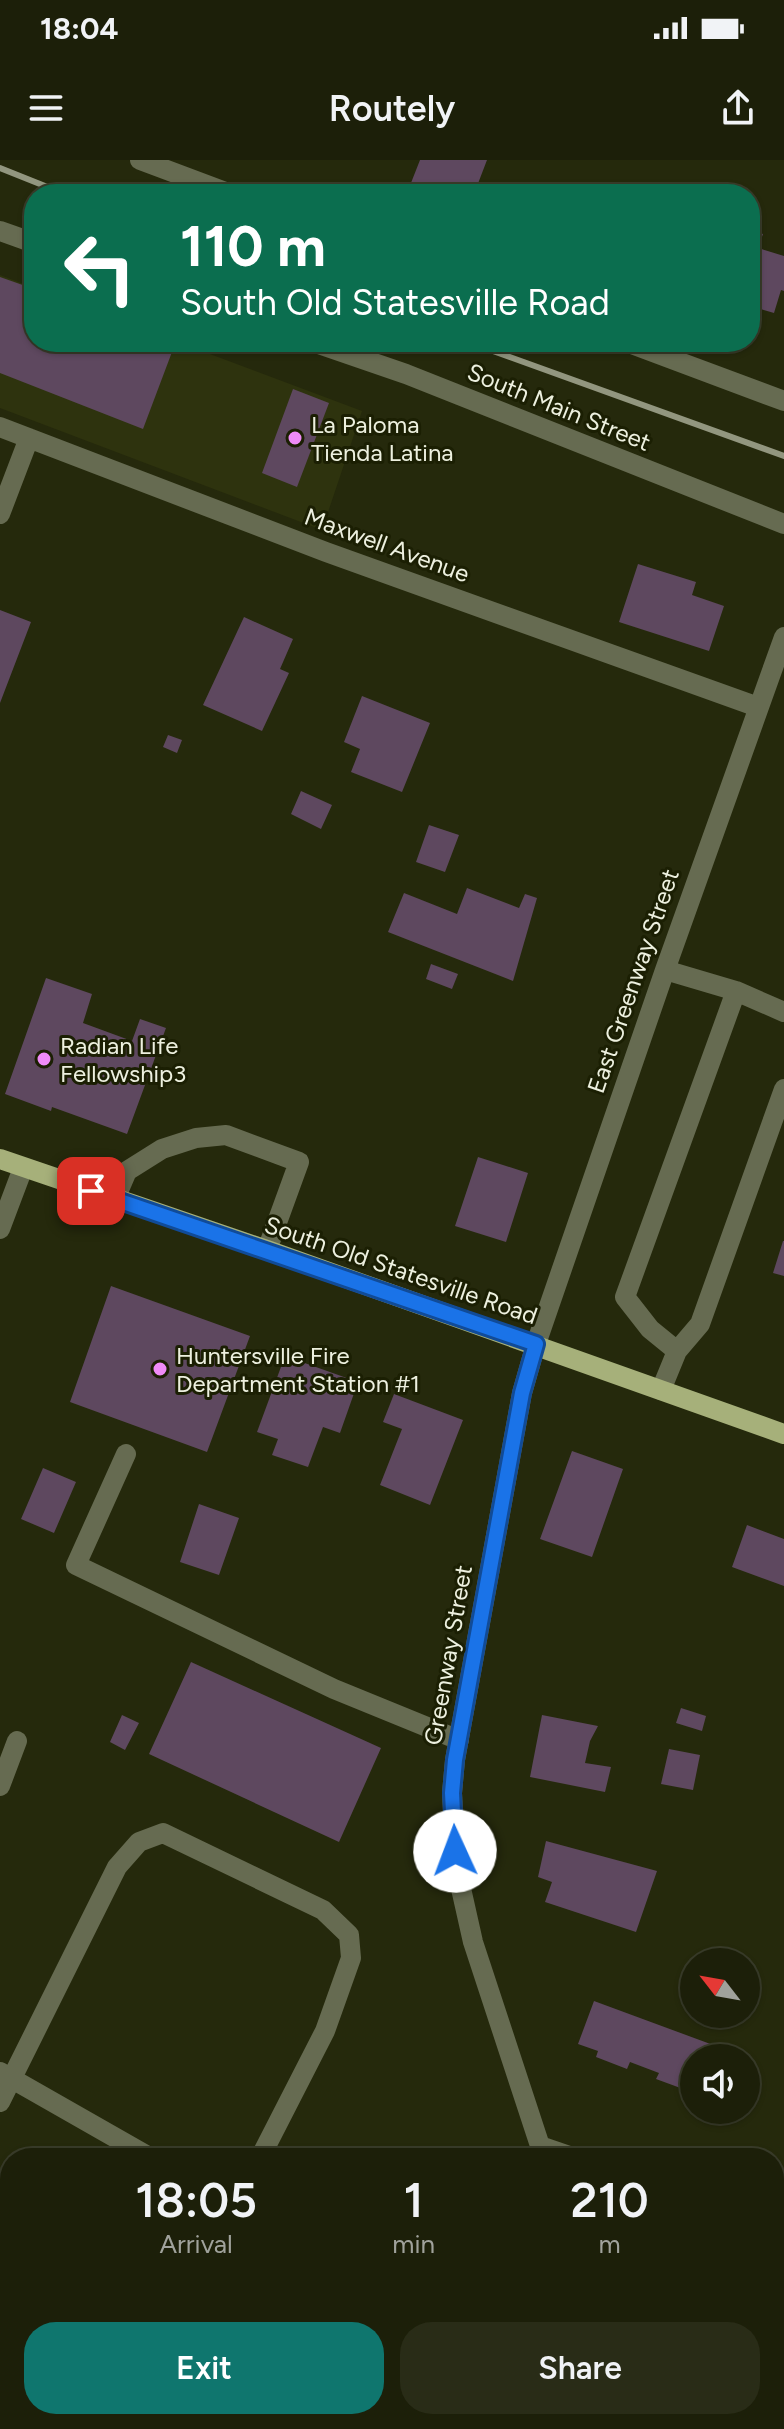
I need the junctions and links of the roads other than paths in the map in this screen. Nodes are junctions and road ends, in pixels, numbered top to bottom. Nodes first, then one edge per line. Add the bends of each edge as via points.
1 (140, 160) edge
2 (204, 184) edge
3 (0, 231) edge
4 (24, 239) edge
5 (342, 352) edge
6 (653, 352) edge
7 (784, 401) edge
8 (0, 427) edge
9 (29, 438) junction
10 (0, 514) edge
11 (784, 524) edge
12 (784, 637) edge
13 (758, 707) junction
14 (665, 970) junction
15 (736, 991) junction
16 (784, 1012) edge
17 (782, 1098) edge
18 (0, 1159) edge
19 (23, 1168) junction
20 (115, 1199) junction
21 (0, 1229) edge
22 (267, 1250) junction
23 (536, 1344) junction
24 (677, 1351) junction
25 (661, 1390) junction
26 (784, 1434) edge
27 (126, 1454) dead end
28 (459, 1740) junction
29 (17, 1741) dead end
30 (0, 1786) edge
31 (6, 2075) edge
32 (0, 2102) edge
33 (134, 2148) edge
34 (265, 2148) edge
35 (541, 2148) edge

1 - 2 street
3 - 4 street
5 - 11 street, South Main Street
6 - 7 street
8 - 9 street, Maxwell Avenue
9 - 10 street
9 - 13 street, Maxwell Avenue via 326,552
12 - 13 street, East Greenway Street
13 - 14 street, East Greenway Street
14 - 15 street
14 - 23 street, East Greenway Street
15 - 16 street
15 - 24 street via 625,1297 650,1329
17 - 24 street via 700,1324
18 - 19 main road, South Old Statesville Road
19 - 20 main road, South Old Statesville Road
19 - 21 street
20 - 22 main road, South Old Statesville Road
20 - 22 street via 127,1171 162,1149 226,1135 299,1162
22 - 23 main road, South Old Statesville Road
23 - 25 main road, South Old Statesville Road
23 - 28 street, Greenway Street via 522,1393
24 - 25 street
25 - 26 main road, South Old Statesville Road
27 - 28 street via 76,1565 334,1689
28 - 35 street, Greenway Street via 452,1793 460,1884 473,1942
29 - 30 street
31 - 32 street
31 - 33 street
31 - 34 street via 117,1867 139,1842 163,1833 323,1910 349,1935 351,1958 325,2031

